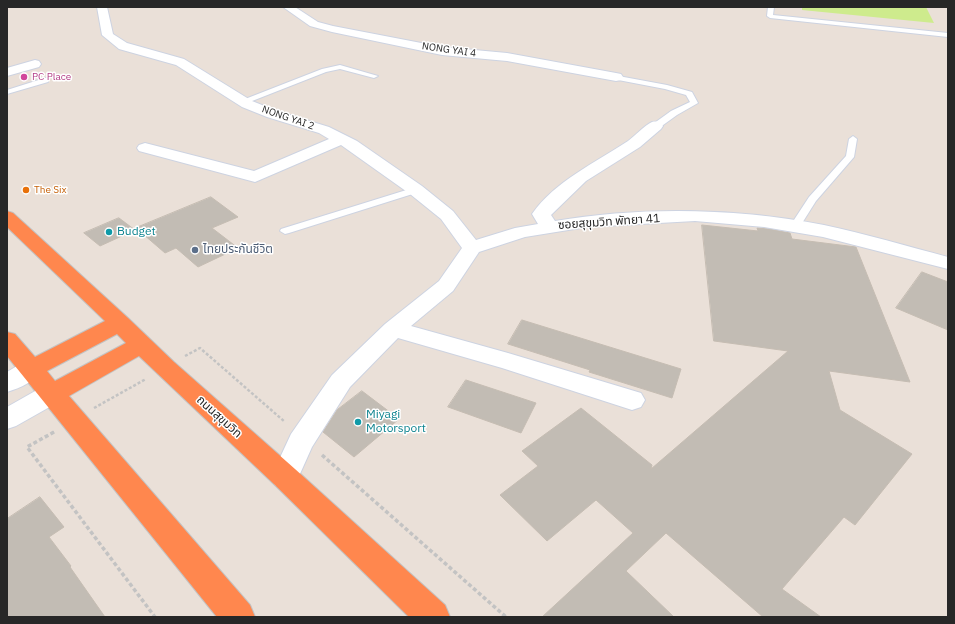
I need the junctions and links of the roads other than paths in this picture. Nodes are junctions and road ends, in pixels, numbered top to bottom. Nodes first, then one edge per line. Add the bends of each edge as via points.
1 (102, 7) edge
2 (288, 7) edge
3 (770, 7) edge
4 (948, 36) edge
5 (34, 64) dead end
6 (7, 72) edge
7 (374, 76) dead end
8 (616, 77) joint
9 (45, 80) dead end
10 (7, 92) edge
11 (244, 102) junction
12 (656, 126) joint
13 (341, 139) junction
14 (853, 139) dead end
15 (145, 148) dead end
16 (416, 190) junction
17 (7, 217) edge
18 (548, 226) junction
19 (795, 226) junction
20 (285, 231) dead end
21 (472, 248) junction
22 (948, 263) edge
23 (120, 323) junction
24 (393, 329) junction
25 (7, 340) edge
26 (141, 345) junction
27 (31, 369) junction
28 (7, 383) edge
29 (53, 393) junction
30 (632, 400) dead end
31 (7, 419) edge
32 (285, 477) junction
33 (238, 617) edge
34 (433, 617) edge

1 - 11 street, NONG YAI 2 via 108,35 123,46 180,62
2 - 8 street, NONG YAI 4 via 314,24 332,29 442,51 507,57
3 - 4 lane via 770,16
5 - 6 street
7 - 11 lane via 340,67 324,70
8 - 12 lane via 689,94 694,103
9 - 10 lane
11 - 13 street, NONG YAI 2 via 272,114 324,130
12 - 18 street via 647,135 592,169 554,199 541,214
13 - 15 street via 255,177
13 - 16 street, NONG YAI 2
14 - 19 lane via 850,157 812,200
16 - 20 lane
16 - 21 street, NONG YAI 2 via 447,215
17 - 23 highway, ถนนสุขุมวิท
18 - 19 street, ซอยสุขุมวิท พัทยา 41 via 587,221 695,216
18 - 21 street, ซอยสุขุมวิท พัทยา 41
19 - 22 street, ซอยสุขุมวิท พัทยา 41
21 - 24 street via 446,286
23 - 26 highway, ถนนสุขุมวิท
23 - 27 highway
24 - 30 street via 508,361
24 - 32 street via 341,380 303,438
25 - 27 highway
26 - 29 highway
26 - 32 highway, ถนนสุขุมวิท
27 - 28 street
27 - 29 highway
29 - 31 street
29 - 33 highway
32 - 34 highway, ถนนสุขุมวิท

